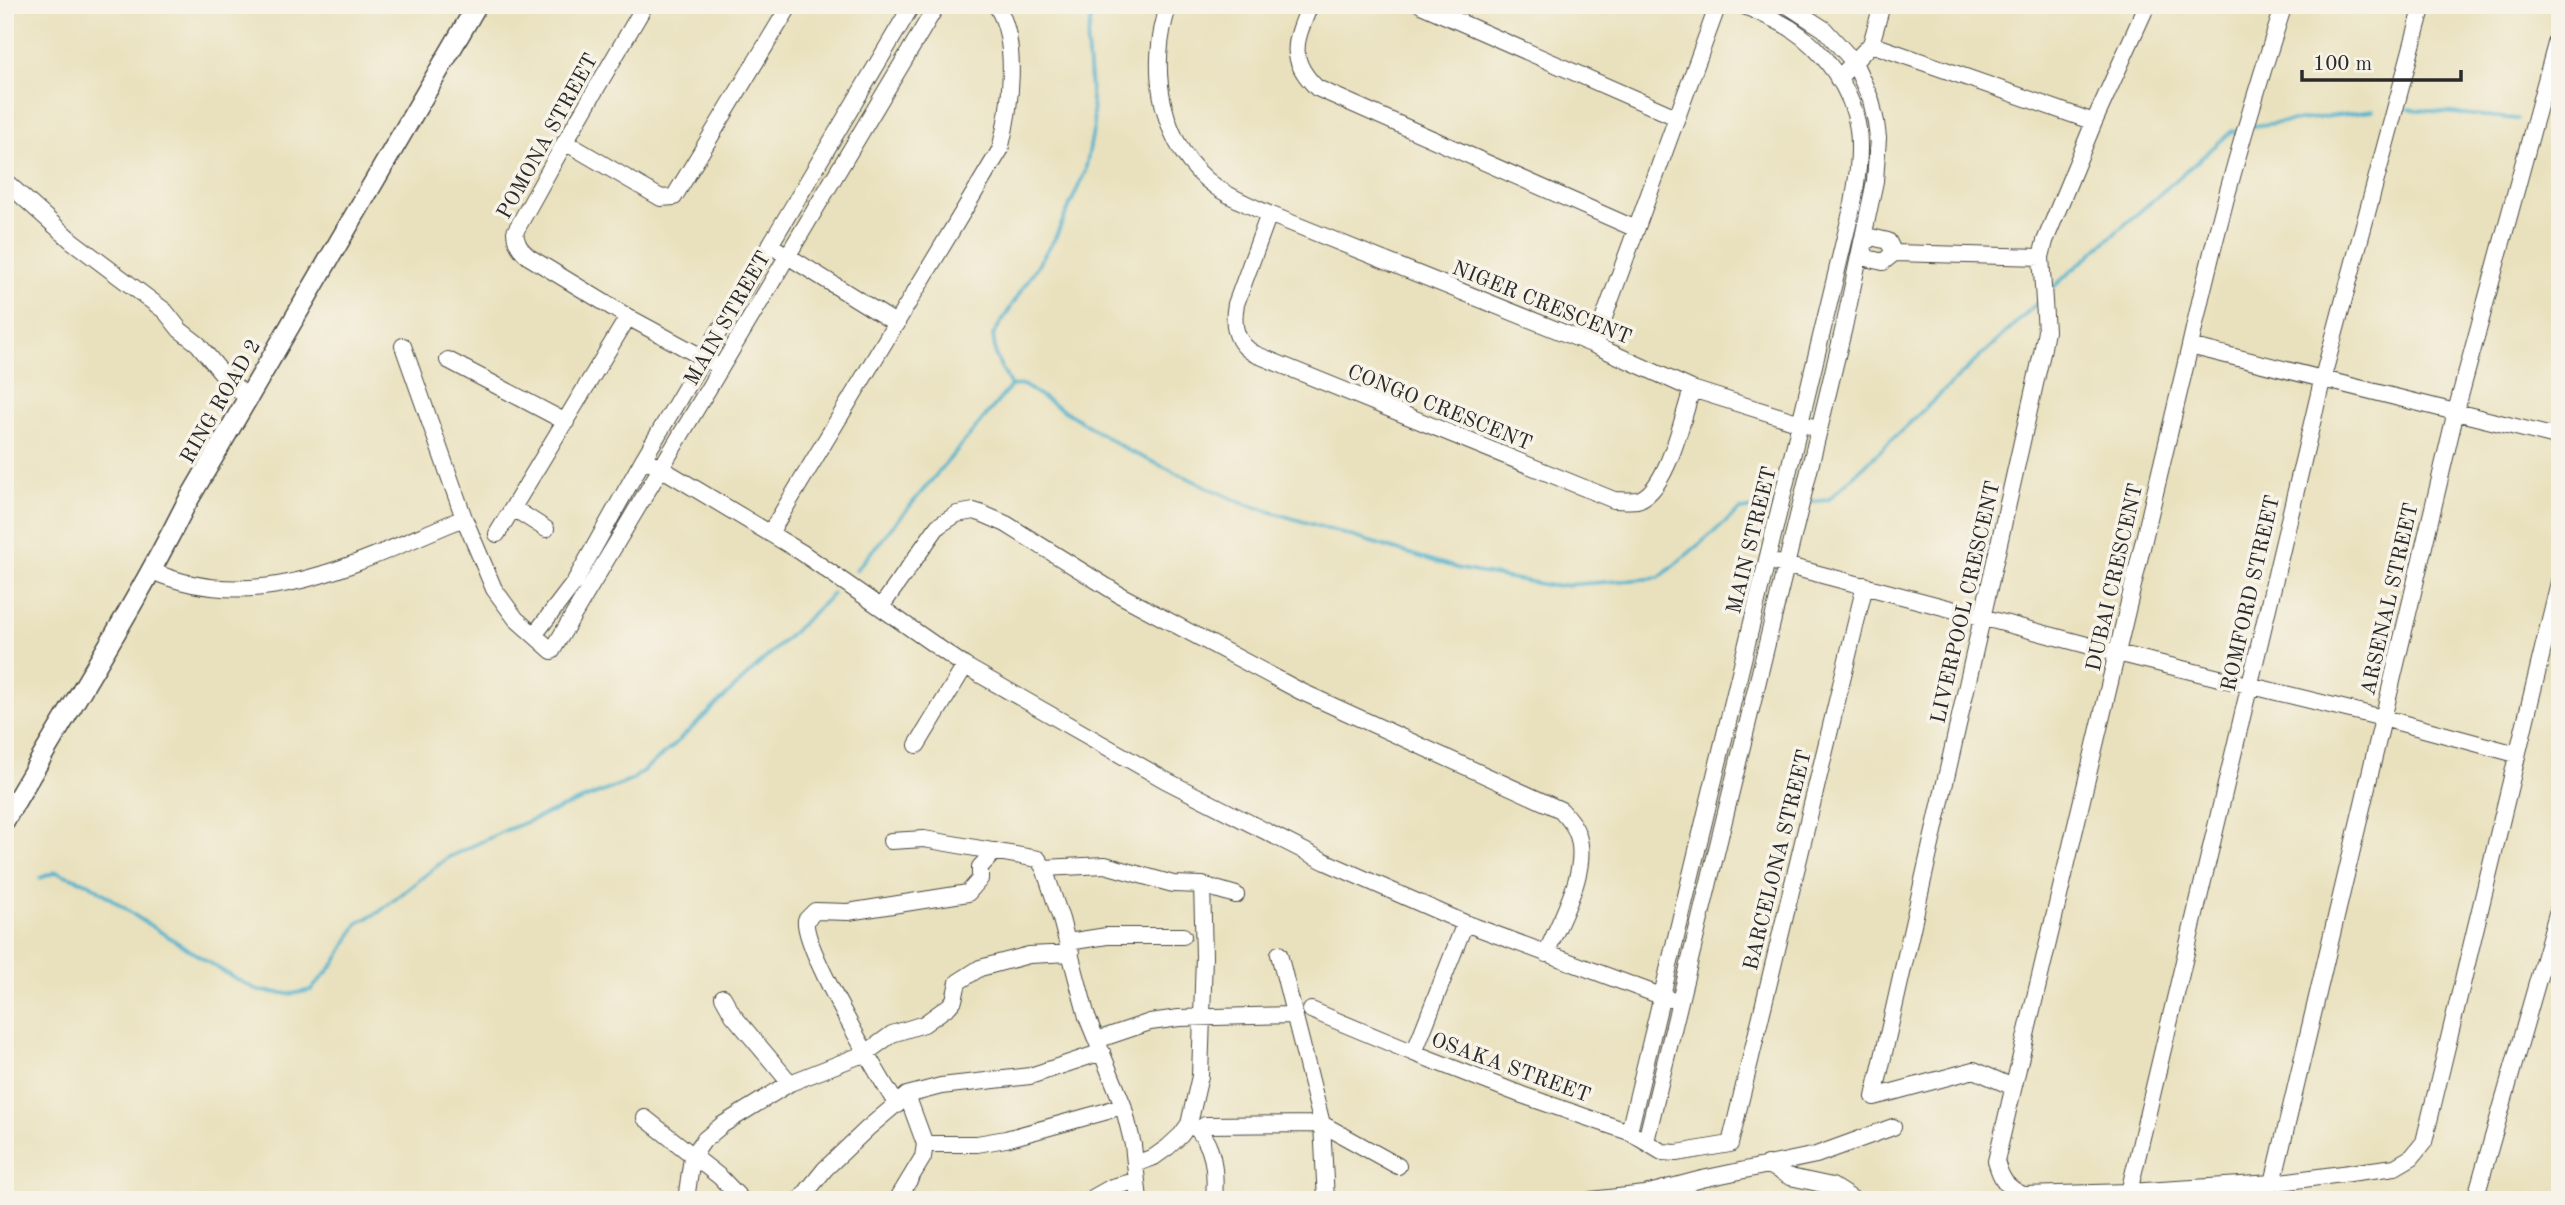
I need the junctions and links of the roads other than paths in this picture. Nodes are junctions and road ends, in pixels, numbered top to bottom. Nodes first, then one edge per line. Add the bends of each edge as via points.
1 (477, 5) edge
2 (645, 5) edge
3 (790, 5) edge
4 (912, 5) edge
5 (937, 5) edge
6 (996, 5) edge
7 (1169, 5) edge
8 (1311, 5) edge
9 (1421, 5) edge
10 (1718, 5) edge
11 (1742, 5) edge
12 (1787, 5) edge
13 (1882, 5) edge
14 (2147, 5) edge
15 (2284, 5) edge
16 (2423, 5) edge
17 (2560, 29) edge
18 (1871, 44) junction
19 (1854, 62) junction
20 (1838, 79) junction
21 (1676, 117) junction
22 (2094, 122) junction
23 (565, 142) junction
24 (5, 180) edge
25 (1269, 214) junction
26 (1636, 229) junction
27 (1843, 242) junction
28 (770, 246) junction
29 (1862, 247) junction
30 (788, 256) junction
31 (2041, 257) junction
32 (628, 317) junction
33 (897, 324) junction
34 (1594, 345) junction
35 (402, 346) dead end
36 (2190, 346) junction
37 (704, 358) junction
38 (448, 360) dead end
39 (722, 369) junction
40 (2323, 377) junction
41 (1692, 389) junction
42 (249, 400) junction
43 (2456, 411) junction
44 (566, 422) junction
45 (1801, 423) junction
46 (1819, 429) junction
47 (2560, 438) edge
48 (644, 458) junction
49 (662, 469) junction
50 (513, 508) junction
51 (613, 511) junction
52 (464, 518) junction
53 (631, 522) junction
54 (547, 529) dead end
55 (770, 533) junction
56 (497, 534) dead end
57 (1766, 560) junction
58 (1786, 565) junction
59 (152, 571) junction
60 (2560, 578) edge
61 (574, 583) junction
62 (1865, 585) junction
63 (589, 592) junction
64 (881, 607) junction
65 (1983, 618) junction
66 (535, 634) junction
67 (2117, 653) junction
68 (965, 666) junction
69 (2250, 685) junction
70 (2383, 718) junction
71 (917, 745) dead end
72 (2516, 754) junction
73 (5, 820) edge
74 (891, 841) dead end
75 (995, 851) junction
76 (1044, 868) junction
77 (1202, 885) junction
78 (1236, 895) dead end
79 (2560, 903) edge
80 (1465, 923) junction
81 (1194, 936) junction
82 (1069, 947) junction
83 (1279, 954) dead end
84 (1546, 954) junction
85 (723, 997) dead end
86 (1660, 997) junction
87 (1681, 1003) junction
88 (1311, 1010) dead end
89 (1293, 1014) junction
90 (1201, 1017) junction
91 (1099, 1046) junction
92 (866, 1053) junction
93 (1414, 1053) junction
94 (790, 1083) junction
95 (2013, 1087) junction
96 (902, 1100) junction
97 (1123, 1105) junction
98 (645, 1118) dead end
99 (1322, 1124) junction
100 (1198, 1126) junction
101 (1893, 1127) dead end
102 (1629, 1132) junction
103 (1646, 1141) junction
104 (925, 1144) junction
105 (1730, 1144) joint
106 (692, 1157) junction
107 (1135, 1164) junction
108 (1767, 1164) junction
109 (1398, 1166) dead end
110 (1136, 1181) junction
111 (2273, 1183) junction
112 (1670, 1187) junction
113 (2129, 1192) junction
114 (686, 1200) edge
115 (742, 1200) edge
116 (800, 1200) edge
117 (897, 1200) edge
118 (1089, 1200) edge
119 (1139, 1200) edge
120 (1214, 1200) edge
121 (1326, 1200) edge
122 (1591, 1200) edge
123 (1697, 1200) edge
124 (1854, 1200) edge
125 (2475, 1200) edge

1 - 42 main road, RING ROAD 2
2 - 23 street, POMONA STREET
3 - 23 street via 674,197 661,198
4 - 28 street, MAIN STREET
5 - 30 street, MAIN STREET
6 - 33 street via 1007,29 1010,64 1000,150
7 - 25 street, NIGER CRESCENT via 1158,74 1175,135 1186,156 1214,185
8 - 26 street via 1295,41 1297,62 1317,88
9 - 21 street
10 - 21 street
11 - 20 street, MAIN STREET via 1791,29
12 - 19 street, MAIN STREET via 1824,29
13 - 18 street
14 - 22 street, LIVERPOOL CRESCENT
15 - 36 street, DUBAI CRESCENT via 2208,261
16 - 40 street, ROMFORD STREET
17 - 43 street, ARSENAL STREET
18 - 19 street
18 - 22 street
19 - 20 street
19 - 29 street, MAIN STREET via 1871,100 1878,138
20 - 27 street, MAIN STREET via 1852,104 1859,146 1859,169
21 - 26 street
22 - 31 street, LIVERPOOL CRESCENT
23 - 32 street, POMONA STREET via 515,232 516,240 529,257
24 - 42 street via 72,241 165,311
25 - 34 street, NIGER CRESCENT
25 - 41 street, CONGO CRESCENT via 1234,317 1238,339 1255,355 1614,500 1639,500 1656,486
26 - 34 street
27 - 29 street
27 - 45 street, MAIN STREET
28 - 30 street
28 - 37 street, MAIN STREET
29 - 31 street via 1867,258 1883,262 1894,253
29 - 46 street, MAIN STREET
30 - 33 street
30 - 39 street, MAIN STREET
31 - 65 street, LIVERPOOL CRESCENT via 2044,342
32 - 37 street, POMONA STREET
32 - 44 street
33 - 55 street
34 - 41 street, NIGER CRESCENT
35 - 52 street
36 - 40 street
36 - 67 street, DUBAI CRESCENT
37 - 39 street, POMONA STREET
37 - 48 street, MAIN STREET
38 - 44 street
39 - 49 street, MAIN STREET
40 - 43 street
40 - 69 street, ROMFORD STREET
41 - 45 street, NIGER CRESCENT
42 - 59 main road, RING ROAD 2
43 - 47 street
43 - 70 street, ARSENAL STREET
44 - 50 street
45 - 46 street, NIGER CRESCENT
45 - 57 street, MAIN STREET
46 - 58 street, MAIN STREET
48 - 49 street
48 - 51 street, MAIN STREET
49 - 53 street, MAIN STREET
49 - 55 street
50 - 54 street
50 - 56 street
51 - 53 street
51 - 61 street, MAIN STREET
52 - 59 street via 331,572 281,585 220,590 174,581
52 - 66 street via 494,589 516,619
53 - 63 street, MAIN STREET
55 - 64 street
57 - 58 street
57 - 86 street, MAIN STREET
58 - 62 street
58 - 87 street, MAIN STREET
59 - 73 main road, RING ROAD 2
60 - 72 street
61 - 63 street
61 - 66 street, MAIN STREET
62 - 65 street
62 - 105 street, BARCELONA STREET
63 - 66 street, MAIN STREET via 552,651
64 - 68 street
64 - 84 street via 938,526 957,514 983,514 1120,595 1288,685 1561,810 1576,829 1581,867
65 - 67 street
65 - 95 street, LIVERPOOL CRESCENT via 1874,1097 1974,1070
67 - 69 street
67 - 95 street, DUBAI CRESCENT
68 - 71 street
68 - 80 street via 1165,780 1326,862
69 - 70 street
69 - 113 street, ROMFORD STREET
70 - 72 street
70 - 111 street, ARSENAL STREET
72 - 111 street via 2424,1142 2412,1157 2395,1167
74 - 75 street via 924,839
75 - 76 street via 1038,859
75 - 92 street via 980,867 980,879 968,893 808,915 806,934
76 - 77 street via 1105,865 1173,884
76 - 82 street
77 - 78 street
77 - 81 street
79 - 125 street
80 - 84 street
80 - 93 street, OSAKA STREET
81 - 82 street via 1107,936
81 - 90 street via 1204,956
82 - 91 street
82 - 92 street via 980,968 958,982 949,1006 924,1024 892,1034
83 - 89 street
84 - 86 street
85 - 94 street
86 - 87 street
86 - 102 street, MAIN STREET
87 - 103 street, MAIN STREET
88 - 93 street
89 - 90 street
89 - 99 street
90 - 91 street via 1150,1022
90 - 100 street
91 - 96 street via 1030,1076 941,1086
91 - 97 street
92 - 94 street
92 - 96 street
93 - 102 street, OSAKA STREET
94 - 106 street via 722,1125
95 - 113 street, DUBAI CRESCENT via 1996,1161 2010,1189 2023,1195
96 - 104 street
96 - 116 street via 825,1169
97 - 104 street via 996,1140
97 - 107 street
98 - 106 street
99 - 100 street
99 - 109 street
99 - 121 street
100 - 107 street via 1154,1157
100 - 120 street via 1213,1158
101 - 108 street via 1816,1155
102 - 103 street, OSAKA STREET
103 - 105 street, OSAKA STREET via 1662,1152 1678,1153
104 - 117 street via 923,1157
106 - 114 street
106 - 115 street
107 - 110 street
108 - 112 street
108 - 124 street via 1790,1177 1832,1186
110 - 118 street
110 - 119 street
111 - 113 street
112 - 122 street
112 - 123 street

